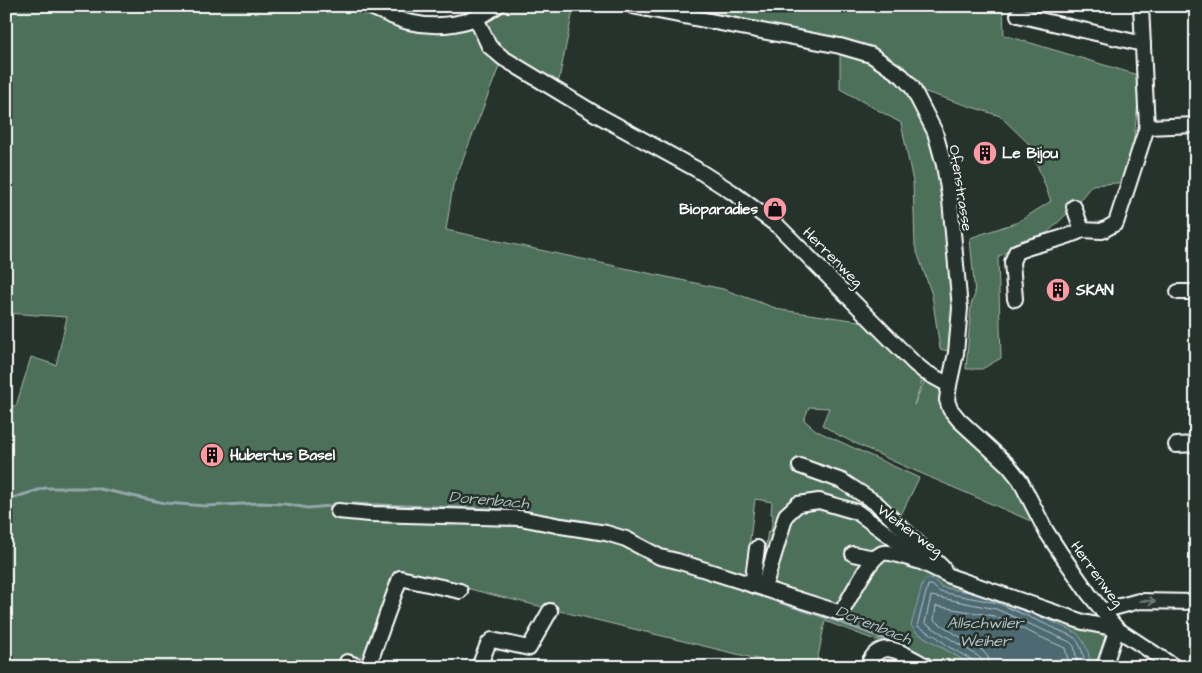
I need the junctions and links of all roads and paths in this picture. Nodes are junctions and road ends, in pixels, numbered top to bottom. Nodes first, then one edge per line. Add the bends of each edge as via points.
1 (368, 6) edge
2 (497, 6) edge
3 (632, 6) edge
4 (1141, 6) edge
5 (1018, 15) dead end
6 (476, 18) junction
7 (1143, 44) junction
8 (1196, 125) edge
9 (1147, 127) junction
10 (1074, 207) dead end
11 (1082, 230) junction
12 (1178, 292) dead end
13 (1196, 292) edge
14 (1015, 299) dead end
15 (949, 385) junction
16 (1196, 444) edge
17 (1176, 445) dead end
18 (800, 466) dead end
19 (338, 511) dead end
20 (756, 548) dead end
21 (853, 554) dead end
22 (875, 558) junction
23 (922, 562) junction
24 (952, 577) junction
25 (758, 586) junction
26 (460, 591) dead end
27 (1196, 602) edge
28 (1099, 607) junction
29 (550, 611) dead end
30 (1078, 620) junction
31 (1117, 629) junction
32 (368, 667) edge
33 (479, 667) edge
34 (867, 667) edge
35 (928, 667) edge
36 (1104, 667) edge
37 (1175, 667) edge

1 - 6 street via 407,22 431,26 453,25
2 - 6 street
3 - 15 street, Ofenstrasse via 856,50 871,55 902,76 912,87 935,132 950,200 960,308
4 - 7 street
5 - 7 street
6 - 15 street, Herrenweg via 489,46 503,58 696,169 779,226 914,363
7 - 9 street
8 - 9 street
9 - 11 street via 1116,223 1102,231
10 - 11 street
11 - 14 street via 1016,252 1012,262
12 - 13 street
15 - 28 street, Herrenweg via 947,400 950,409 1020,480 1046,531
16 - 17 street
18 - 24 street via 842,481 876,503
19 - 25 street via 520,518 606,533 672,560
20 - 25 street
21 - 22 street
22 - 23 street via 888,553
22 - 25 street via 841,613
23 - 24 street, Weiherweg
23 - 25 street, Weiherweg via 856,512 819,501 803,503 786,515
24 - 30 street, Weiherweg
26 - 32 street via 400,578
28 -> 27 street via 1138,601
28 - 30 street
28 - 31 street, Herrenweg
29 - 33 street via 529,648 492,640
30 - 31 street, Weiherweg
31 - 36 street
31 - 37 street, Herrenweg
34 - 35 street via 876,653 888,648

